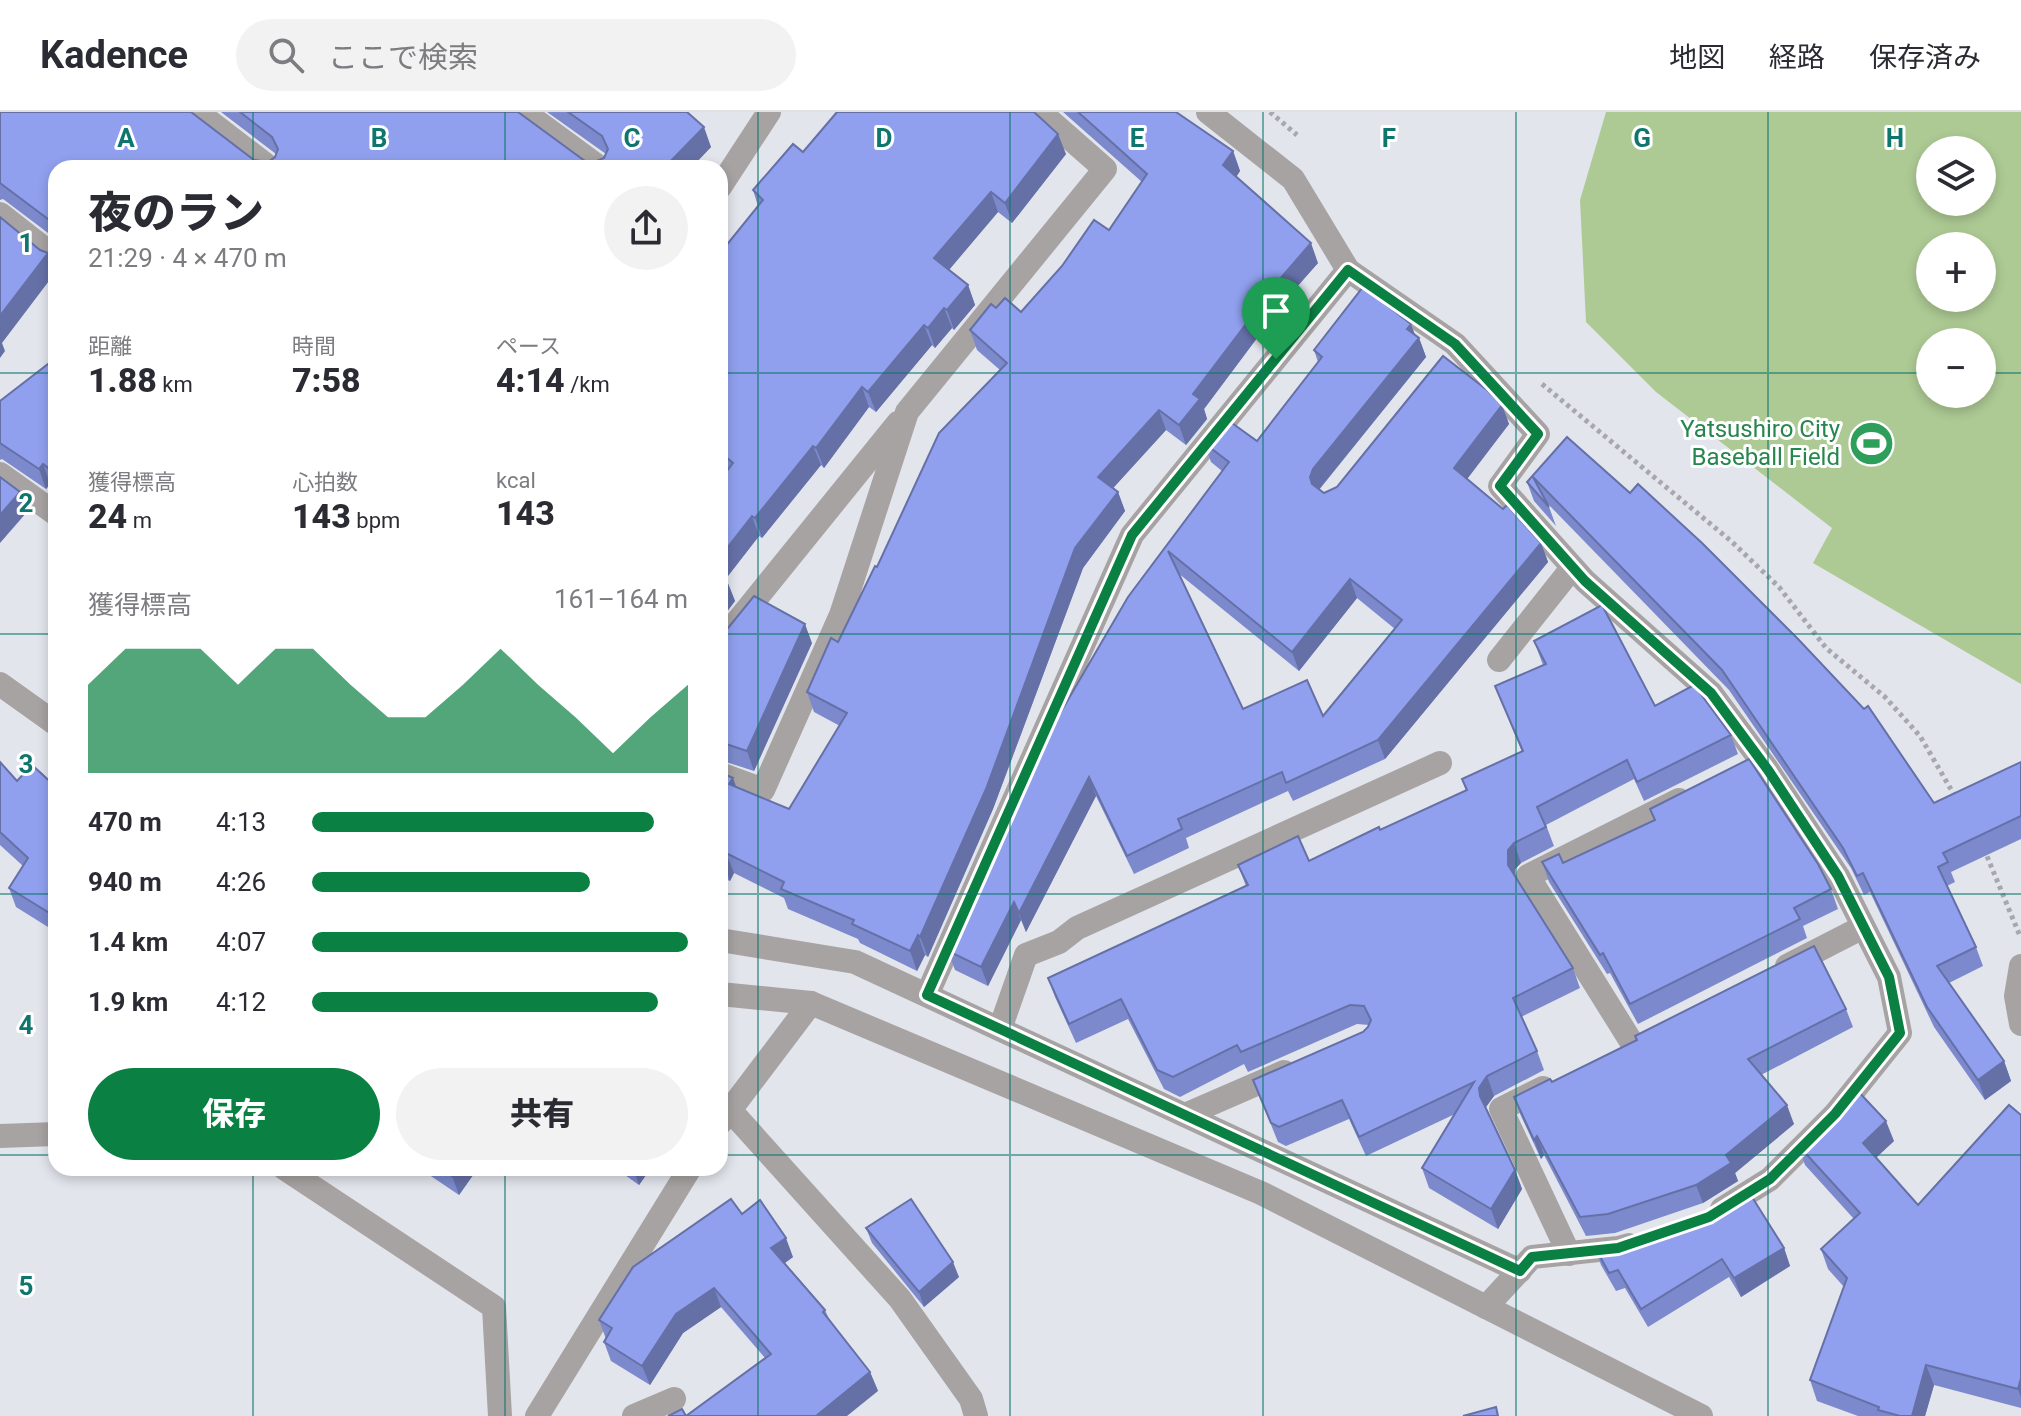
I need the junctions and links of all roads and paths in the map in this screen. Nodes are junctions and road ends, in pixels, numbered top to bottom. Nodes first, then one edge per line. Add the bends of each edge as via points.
1 (197, 112) edge
2 (524, 112) edge
3 (769, 112) edge
4 (1040, 112) edge
5 (1208, 112) edge
6 (1270, 112) edge
7 (1304, 141) dead end
8 (260, 160) edge
9 (589, 160) edge
10 (728, 175) edge
11 (0, 214) edge
12 (48, 252) edge
13 (1348, 270) junction
14 (1455, 344) junction
15 (1436, 367) edge
16 (1539, 382) dead end
17 (907, 412) junction
18 (0, 474) edge
19 (48, 508) edge
20 (1572, 568) junction
21 (728, 633) edge
22 (1499, 660) dead end
23 (0, 684) edge
24 (48, 718) edge
25 (1440, 763) dead end
26 (728, 777) edge
27 (1705, 787) edge
28 (1961, 808) edge
29 (1982, 847) edge
30 (1863, 927) junction
31 (2021, 938) edge
32 (728, 941) edge
33 (2021, 966) edge
34 (1768, 975) edge
35 (728, 995) edge
36 (927, 995) junction
37 (811, 1003) junction
38 (2021, 1024) edge
39 (1000, 1029) junction
40 (1659, 1030) edge
41 (1632, 1043) junction
42 (1606, 1057) edge
43 (1309, 1062) edge
44 (1566, 1076) edge
45 (728, 1113) edge
46 (1185, 1115) junction
47 (728, 1120) edge
48 (48, 1134) edge
49 (0, 1136) edge
50 (296, 1176) edge
51 (685, 1176) edge
52 (1696, 1221) edge
53 (1657, 1235) edge
54 (1569, 1254) junction
55 (1520, 1271) junction
56 (1486, 1307) junction
57 (674, 1399) dead end
58 (500, 1416) edge
59 (537, 1416) edge
60 (634, 1416) edge
61 (976, 1416) edge
62 (1701, 1416) edge

1 - 8 street
2 - 9 street
3 - 10 street
4 - 17 street via 1105,169
5 - 13 street via 1293,179
6 - 7 path
11 - 12 street
13 - 14 street
13 - 36 street via 1132,535
14 - 15 street
14 - 20 street via 1538,434 1500,486
16 - 28 path via 1779,587 1826,648 1885,697 1920,736
17 - 21 street
17 - 26 street via 841,615 763,790
18 - 19 street
20 - 22 street
20 - 30 street via 1711,693 1753,763 1838,876
23 - 24 street
25 - 39 street via 1026,955
27 - 41 street via 1528,876
29 - 31 path
30 - 34 street
30 - 52 street via 1889,977 1900,1033 1835,1114 1770,1179
32 - 36 street via 855,962
33 - 38 street via 2016,996
35 - 37 street
36 - 39 street
37 - 45 street
37 - 56 street via 1261,1193
39 - 46 street
40 - 41 street
41 - 42 street
43 - 46 street
44 - 54 street via 1501,1109
46 - 55 street
47 - 61 street via 900,1299 971,1399
48 - 49 street
50 - 58 street via 494,1307
51 - 59 street
53 - 54 street via 1618,1248
54 - 55 street via 1532,1257
55 - 56 street
56 - 62 street
57 - 60 street

